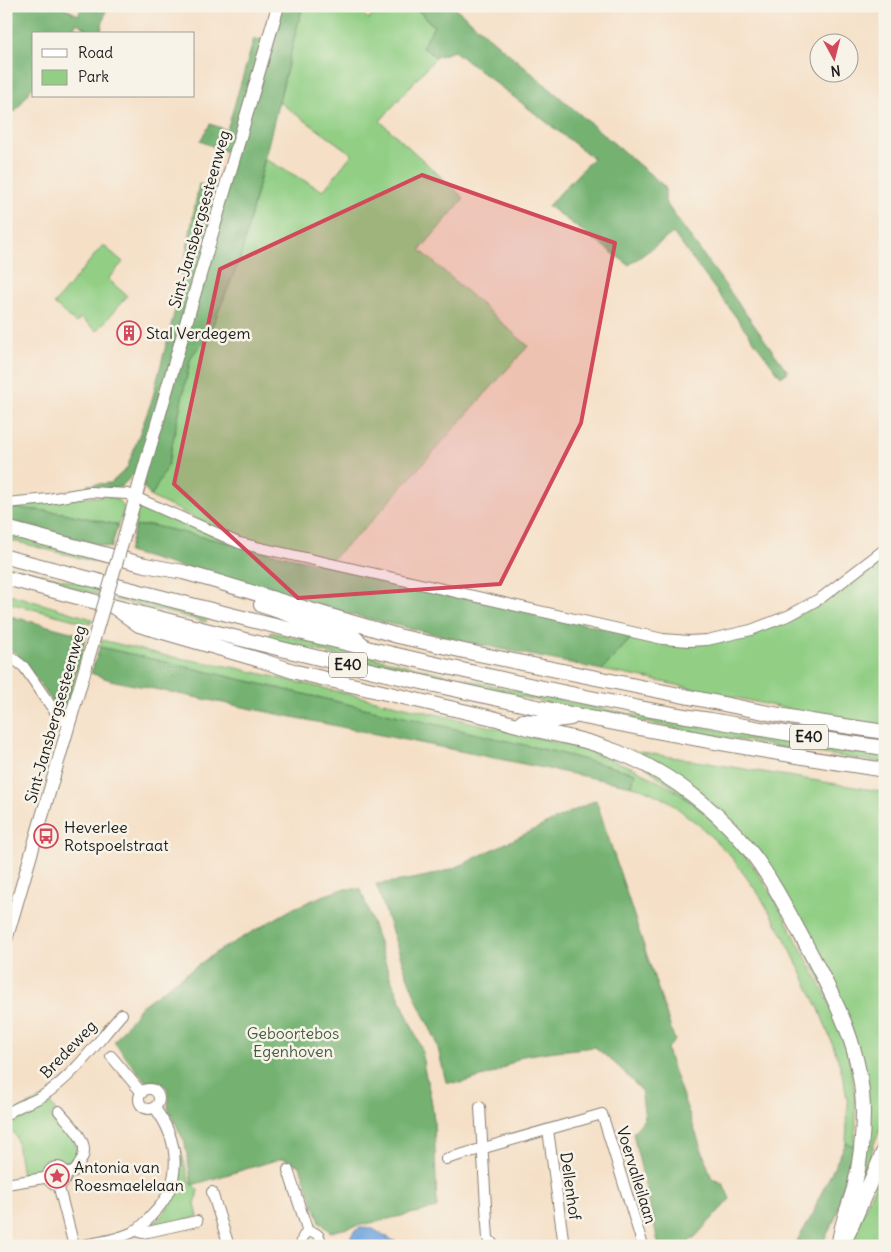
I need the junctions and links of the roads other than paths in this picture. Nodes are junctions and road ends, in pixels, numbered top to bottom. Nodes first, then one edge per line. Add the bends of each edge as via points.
1 (278, 6) edge
2 (135, 498) junction
3 (6, 502) edge
4 (6, 528) edge
5 (885, 549) edge
6 (6, 557) edge
7 (145, 564) junction
8 (6, 578) edge
9 (114, 607) junction
10 (367, 649) junction
11 (6, 653) edge
12 (583, 717) junction
13 (497, 719) junction
14 (63, 720) dead end
15 (885, 732) edge
16 (885, 748) edge
17 (885, 770) edge
18 (7, 935) edge
19 (122, 1014) dead end
20 (112, 1056) dead end
21 (142, 1093) junction
22 (154, 1107) junction
23 (480, 1107) dead end
24 (59, 1110) dead end
25 (6, 1115) edge
26 (548, 1130) junction
27 (483, 1148) junction
28 (885, 1148) edge
29 (446, 1159) dead end
30 (288, 1170) dead end
31 (66, 1174) junction
32 (49, 1177) junction
33 (6, 1184) edge
34 (58, 1184) junction
35 (212, 1192) dead end
36 (197, 1221) dead end
37 (135, 1230) junction
38 (308, 1232) junction
39 (492, 1243) dead end
40 (839, 1244) edge
41 (74, 1246) edge
42 (79, 1246) edge
43 (229, 1246) edge
44 (302, 1246) edge
45 (320, 1246) edge
46 (564, 1246) edge
47 (643, 1246) edge

1 - 2 main road, Sint-Jansbergsesteenweg
2 - 3 street via 128,494 90,492
2 - 5 street via 239,543 663,639 689,641 751,630 790,615 820,598
2 - 18 main road, Sint-Jansbergsesteenweg, bridge
4 - 7 highway
6 - 10 highway, E40
7 - 10 highway via 353,636
7 - 15 highway via 216,581 398,636 464,651 752,710
8 - 9 highway, E40
9 - 12 highway, E40 via 379,673
9 - 13 highway via 139,625 296,672
10 - 16 highway, E40 via 637,708
11 - 14 street via 24,667
12 - 13 highway via 541,722
12 - 17 highway, E40 via 726,745
13 - 40 highway via 580,740 622,754 655,770 718,815 765,872 831,991 858,1064 862,1091 862,1141
19 - 25 street, Bredeweg via 72,1072 43,1096
20 - 21 street
21 - 22 street via 142,1105
21 - 22 street via 148,1089 156,1092 159,1099
22 - 37 street via 171,1138 174,1173 166,1199
23 - 27 street
24 - 31 street via 80,1137 84,1151 78,1167
26 - 27 street
26 - 46 street, Dellenhof
26 - 47 street, Voervalleilaan via 602,1114
27 - 29 street
27 - 39 street via 488,1239
28 - 40 highway via 848,1234
30 - 38 street
31 - 32 street via 62,1168 56,1167 50,1171
31 - 34 street via 64,1181
32 - 33 street
32 - 34 street
34 - 41 street
35 - 43 street
36 - 37 street via 142,1233
37 - 42 street
38 - 44 street via 301,1239
38 - 45 street via 319,1236

